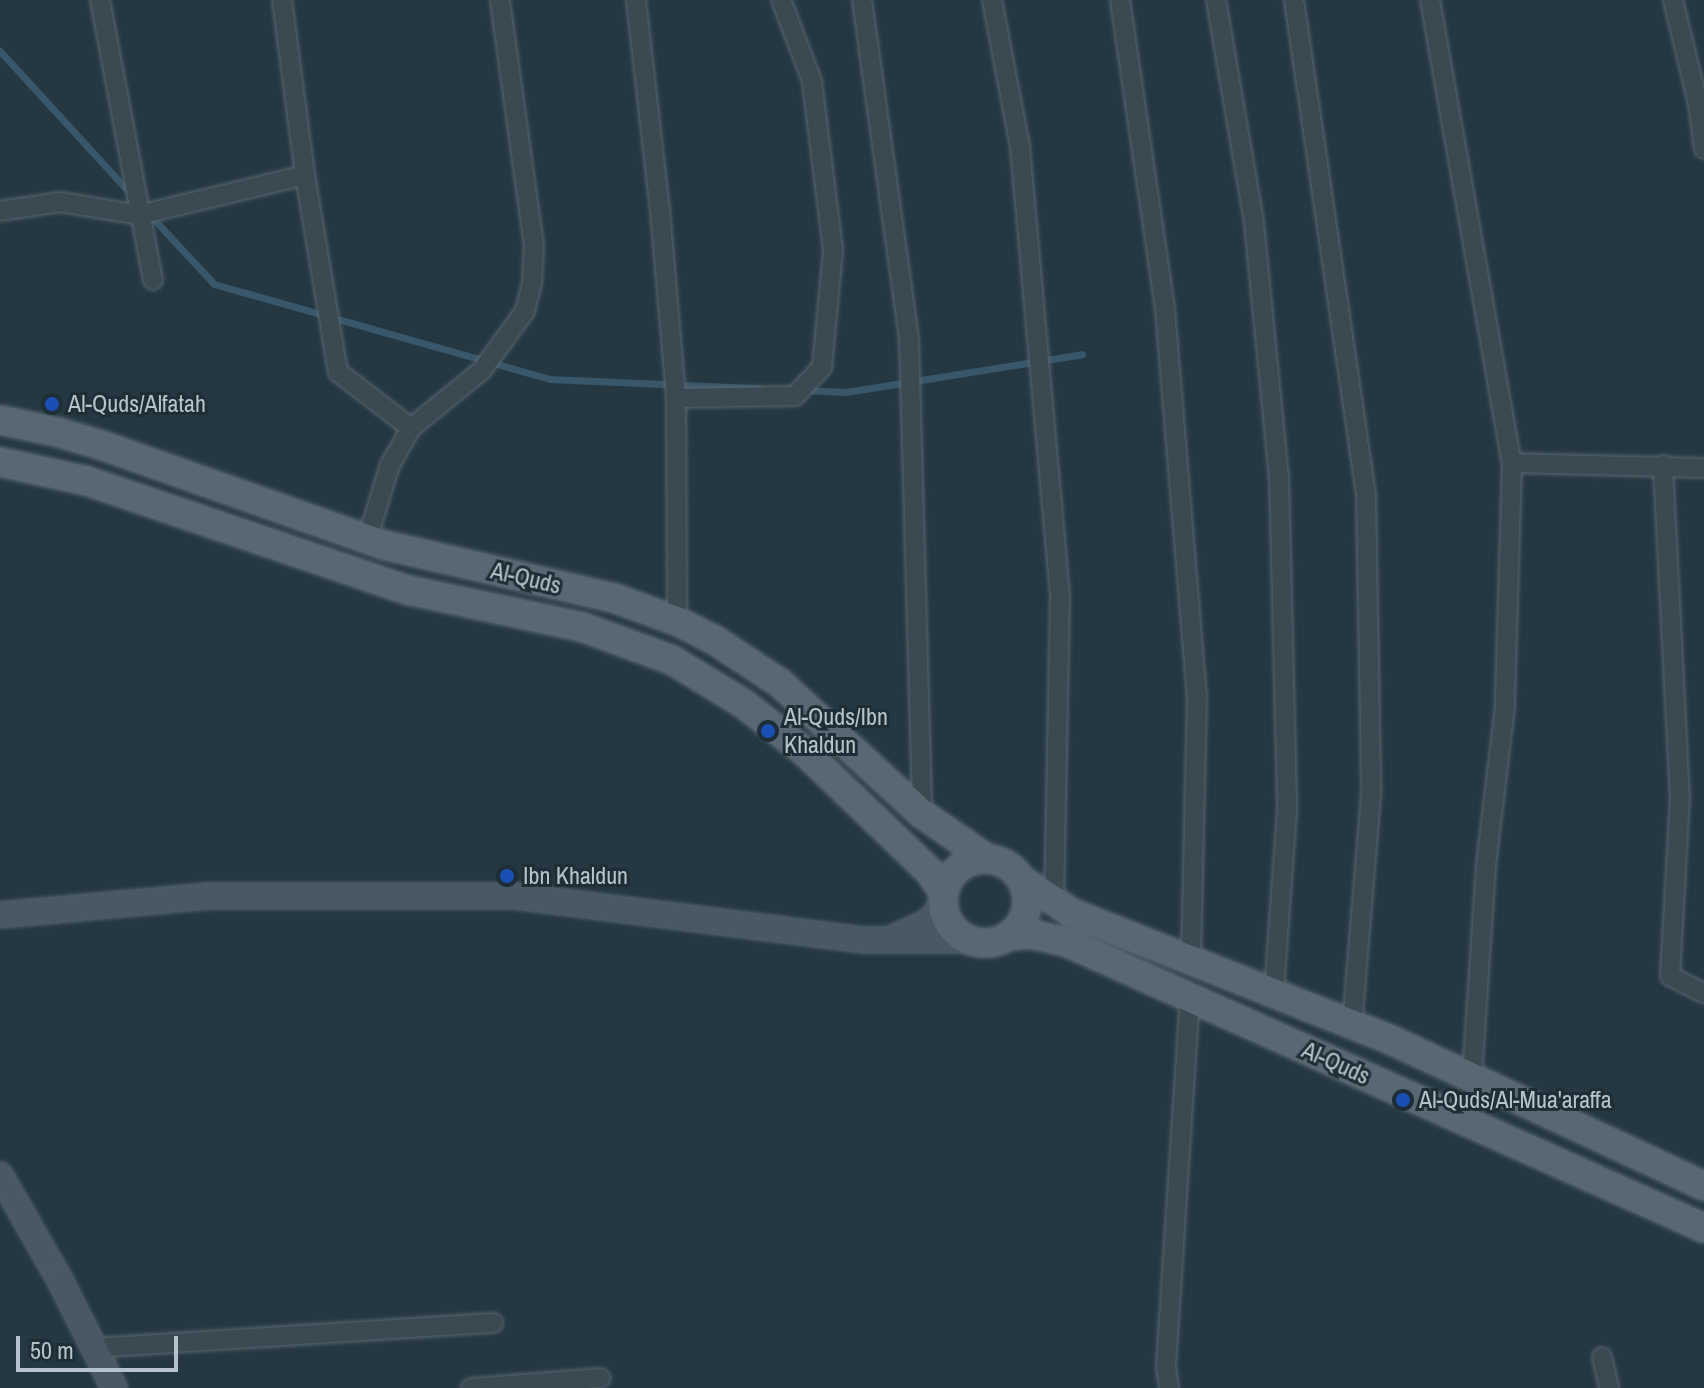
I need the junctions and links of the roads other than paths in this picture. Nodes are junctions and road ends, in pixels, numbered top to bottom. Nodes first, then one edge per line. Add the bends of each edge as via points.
1 (100, 0) edge
2 (282, 0) edge
3 (500, 0) edge
4 (636, 0) edge
5 (781, 0) edge
6 (862, 0) edge
7 (992, 0) edge
8 (1120, 0) edge
9 (1216, 0) edge
10 (1294, 0) edge
11 (1430, 0) edge
12 (1673, 0) edge
13 (1704, 149) edge
14 (305, 175) junction
15 (0, 211) edge
16 (139, 215) junction
17 (153, 280) dead end
18 (676, 398) junction
19 (0, 420) edge
20 (411, 428) junction
21 (0, 462) edge
22 (1512, 463) junction
23 (1663, 465) junction
24 (1704, 468) edge
25 (367, 540) junction
26 (677, 621) junction
27 (922, 814) junction
28 (986, 858) junction
29 (1022, 880) junction
30 (944, 896) junction
31 (1054, 904) junction
32 (0, 915) edge
33 (1008, 936) junction
34 (885, 940) junction
35 (971, 940) junction
36 (1191, 961) junction
37 (1274, 993) junction
38 (1704, 993) edge
39 (1190, 997) junction
40 (1352, 1024) junction
41 (1472, 1078) junction
42 (0, 1175) edge
43 (1704, 1186) edge
44 (9, 1206) edge
45 (1704, 1228) edge
46 (493, 1323) dead end
47 (94, 1348) junction
48 (1602, 1357) dead end
49 (601, 1378) dead end
50 (114, 1388) edge
51 (471, 1388) edge
52 (1169, 1388) edge
53 (1609, 1388) edge

1 - 16 street
2 - 14 street
3 - 20 street via 525,163 534,246 532,282 525,311 498,351
4 - 18 street
5 - 18 street via 812,81 833,250 822,367 795,396
6 - 27 street via 909,339
7 - 31 street via 1020,147 1060,595
8 - 36 street via 1165,309 1197,695
9 - 37 street via 1254,223 1279,476 1287,810
10 - 40 street via 1366,495 1371,795
11 - 22 street
12 - 13 street
14 - 16 street
14 - 20 street via 338,372
15 - 16 street via 60,202
16 - 17 street
18 - 26 street
19 - 25 main road, Al-Quds via 101,445
20 - 25 street via 390,465
21 - 30 main road, Al-Quds via 87,481 363,577 582,627 672,660 744,704 805,752 929,871
22 - 23 street
22 - 41 street via 1505,706 1486,866
23 - 24 street
23 - 38 street via 1680,797 1670,976
25 - 26 main road, Al-Quds via 614,598
26 - 27 main road, Al-Quds via 780,683
27 - 28 main road, Al-Quds
28 - 29 main road via 1009,866
28 - 30 main road via 953,874
29 - 31 main road, Al-Quds
29 - 33 main road via 1026,914
30 - 34 street via 935,916
30 - 35 main road via 951,925
31 - 36 main road, Al-Quds
32 - 34 street via 209,896 515,896
33 - 35 main road via 984,943
33 - 39 main road, Al-Quds via 1066,942
34 - 35 street
36 - 37 main road, Al-Quds
37 - 40 main road, Al-Quds
39 - 45 main road, Al-Quds
39 - 52 street via 1166,1366
40 - 41 main road, Al-Quds
41 - 43 main road, Al-Quds
42 - 44 street
44 - 47 street
46 - 47 street
47 - 50 street
48 - 53 street
49 - 51 street

